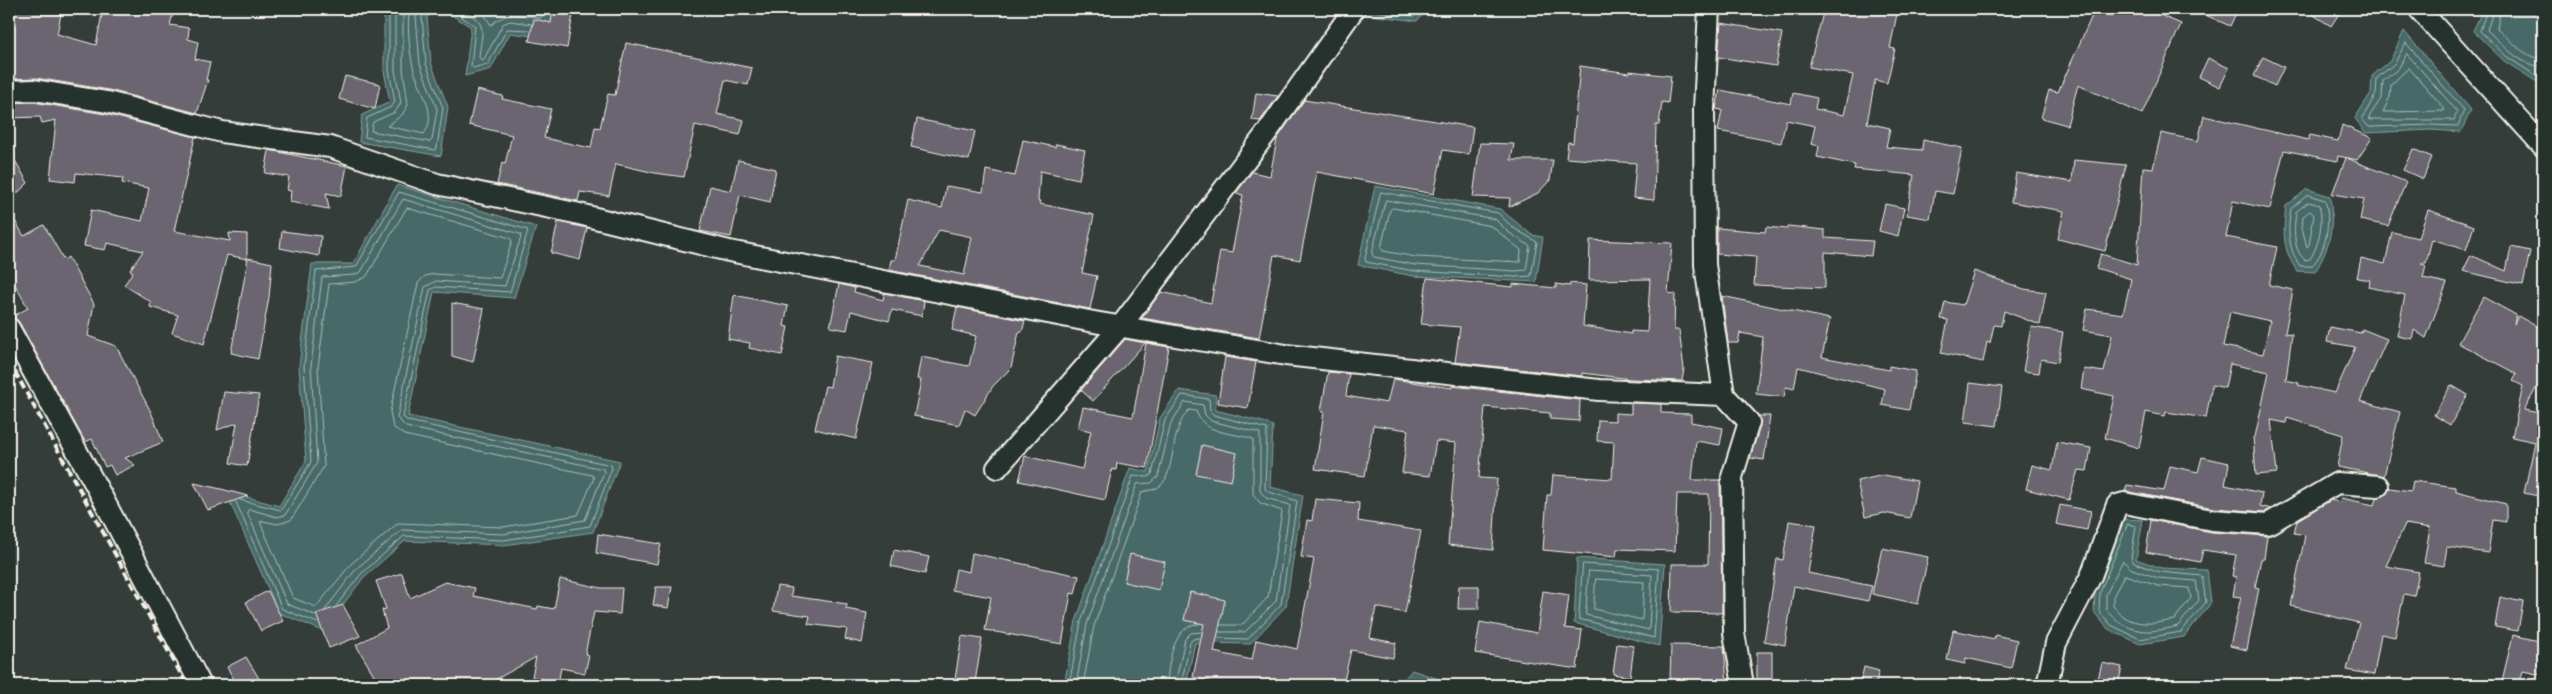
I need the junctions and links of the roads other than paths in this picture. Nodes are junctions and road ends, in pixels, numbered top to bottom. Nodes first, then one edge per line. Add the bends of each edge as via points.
1 (1354, 9) edge
2 (1709, 9) edge
3 (2428, 14) edge
4 (9, 91) edge
5 (2543, 146) edge
6 (1120, 327) junction
7 (9, 328) edge
8 (1724, 395) junction
9 (997, 468) dead end
10 (2378, 486) dead end
11 (201, 685) edge
12 (1743, 685) edge
13 (2047, 685) edge

1 - 6 street via 1268,131
2 - 8 street via 1704,109 1705,265
3 - 5 street
4 - 6 street via 34,90 98,101 222,132 330,147 437,184 575,213 729,251
6 - 8 street via 1306,357 1600,390
6 - 9 street
7 - 11 street
8 - 12 street via 1749,422 1732,477 1734,633
10 - 13 street via 2337,483 2268,524 2212,520 2124,503 2117,505 2091,576 2056,644

